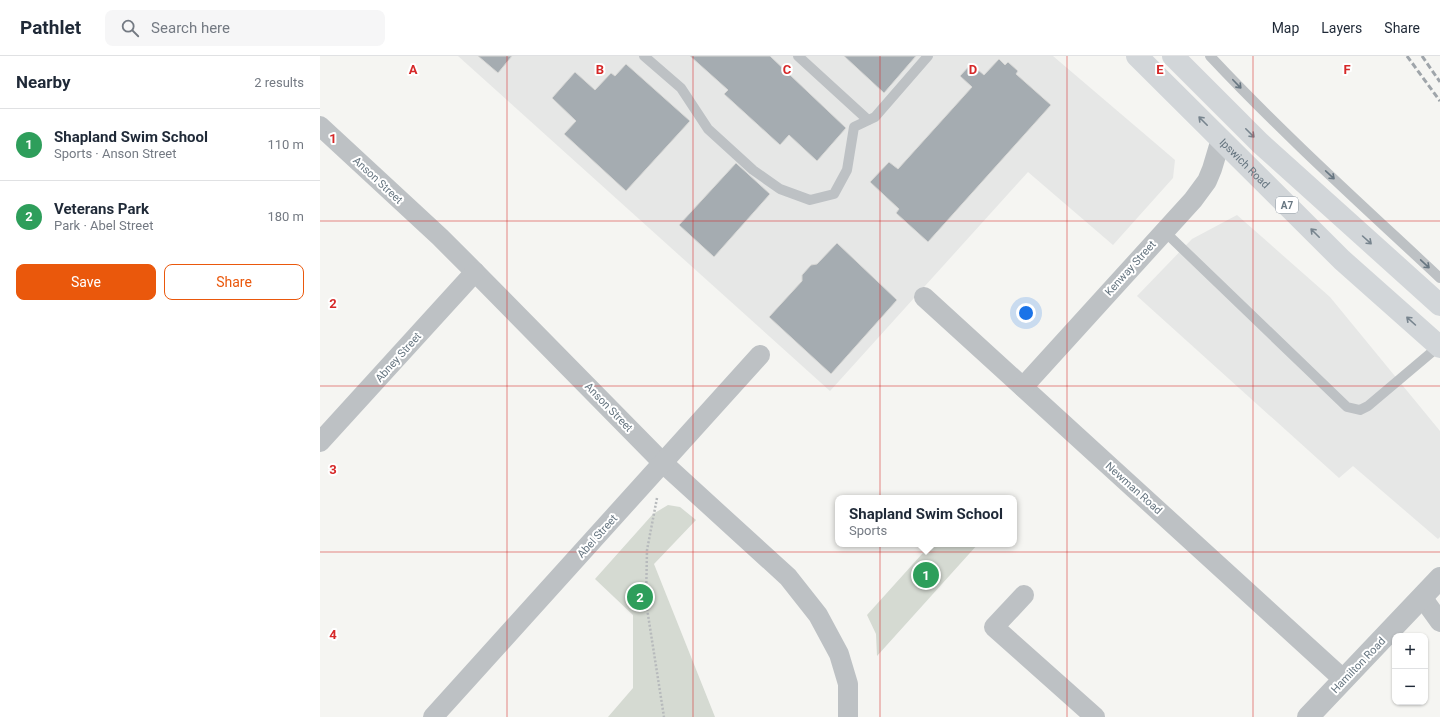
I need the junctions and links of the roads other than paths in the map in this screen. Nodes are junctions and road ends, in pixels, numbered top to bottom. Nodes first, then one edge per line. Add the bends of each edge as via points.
1 (644, 56) edge
2 (798, 56) edge
3 (928, 56) edge
4 (1173, 56) edge
5 (1210, 56) edge
6 (1136, 57) edge
7 (868, 120) junction
8 (320, 126) edge
9 (1221, 139) junction
10 (1164, 231) junction
11 (475, 272) junction
12 (1440, 278) edge
13 (924, 297) dead end
14 (1440, 305) edge
15 (1440, 346) edge
16 (760, 355) dead end
17 (1023, 388) junction
18 (320, 442) edge
19 (663, 462) junction
20 (1440, 578) edge
21 (1024, 594) dead end
22 (1422, 597) junction
23 (1440, 622) edge
24 (1344, 680) junction
25 (433, 717) edge
26 (848, 717) edge
27 (1095, 717) edge
28 (1308, 717) edge

1 - 7 lane via 681,88 708,129 753,170 780,189 810,200 834,194 847,170 854,127
2 - 7 lane
3 - 7 lane via 875,117
4 -> 14 highway, A7 via 1260,143
5 -> 12 lane via 1302,148
9 -> 6 highway, Ipswich Road / A7
8 - 11 street, Anson Street
9 - 10 street, Kenway Street via 1207,181
15 -> 9 highway, Ipswich Road / A7 via 1342,260
10 - 15 lane via 1348,407 1360,410 1368,406
10 - 17 street, Kenway Street
11 - 18 street, Abney Street
11 - 19 street, Anson Street
13 - 17 street, Newman Road
16 - 19 street, Abel Street
17 - 24 street, Newman Road
19 - 25 street, Abel Street
19 - 26 street, Anson Street via 788,577 818,615 838,654 848,684
20 - 22 street, Hamilton Road
21 - 27 street via 994,627
22 - 23 street
22 - 24 street, Hamilton Road
24 - 28 street, Hamilton Road

